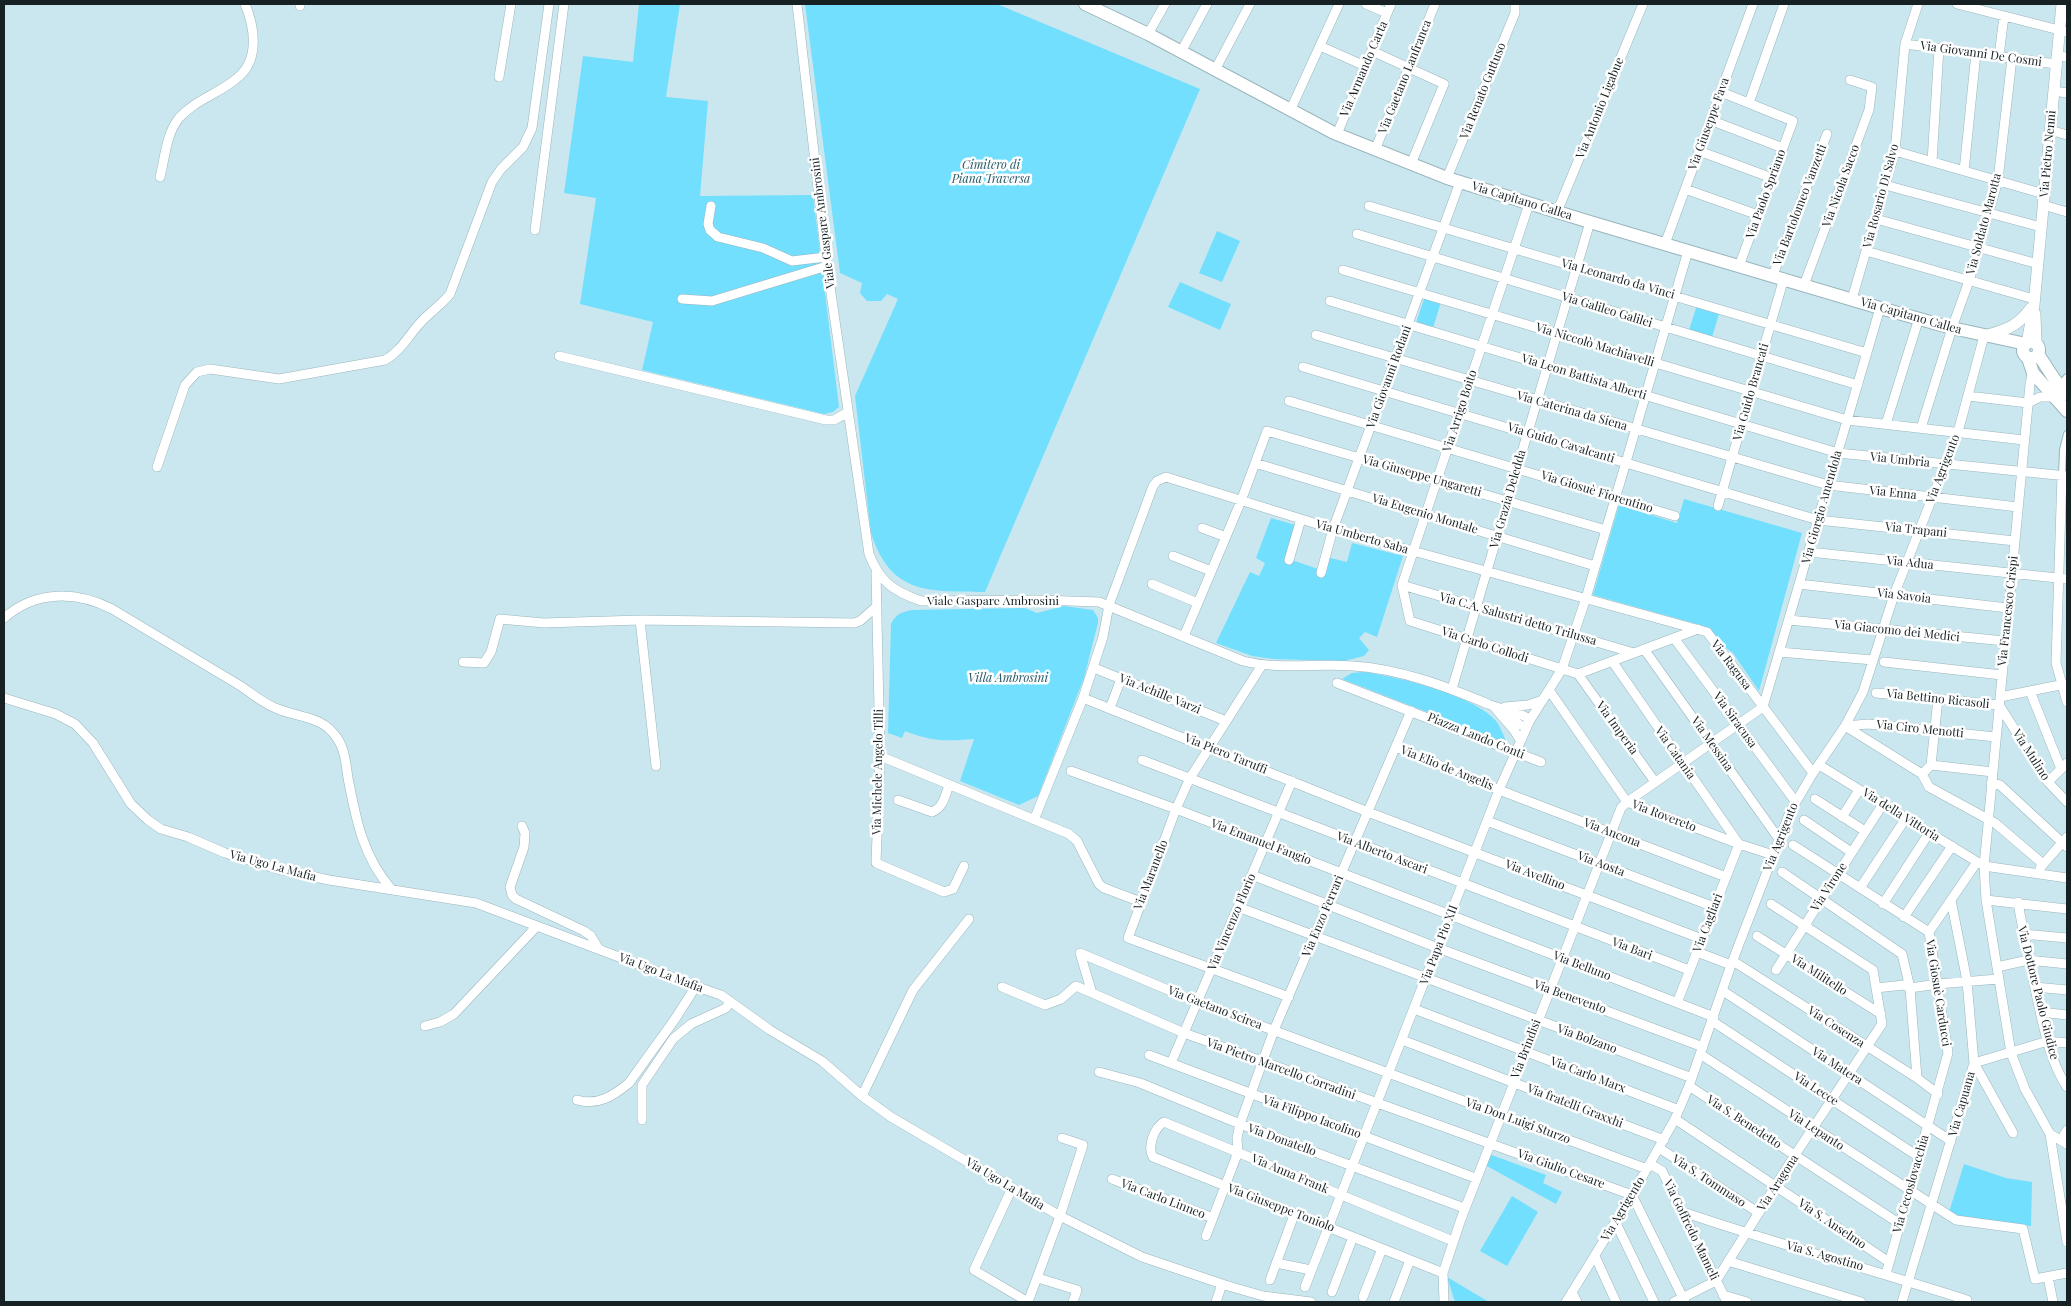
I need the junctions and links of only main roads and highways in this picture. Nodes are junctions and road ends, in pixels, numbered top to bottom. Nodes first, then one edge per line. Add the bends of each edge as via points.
1 (1085, 4) edge
2 (2062, 4) edge
3 (2063, 32) edge
4 (2060, 59) edge
5 (2034, 302) junction
6 (1984, 336) junction
7 (2031, 350) junction
8 (2062, 388) edge
9 (2067, 410) edge

1 - 6 main road, Via Capitano Callea via 1337,134 1447,178
2 - 3 main road, Via Pietro Nenni
3 - 4 main road, Via Pietro Nenni
4 - 5 main road, Via Pietro Nenni via 2054,91
5 - 6 main road via 2022,321
5 - 7 main road, Via Pietro Nenni via 2037,324
6 - 7 main road, Via Capitano Callea
7 - 8 main road
7 - 8 main road via 2033,373
8 - 9 main road

